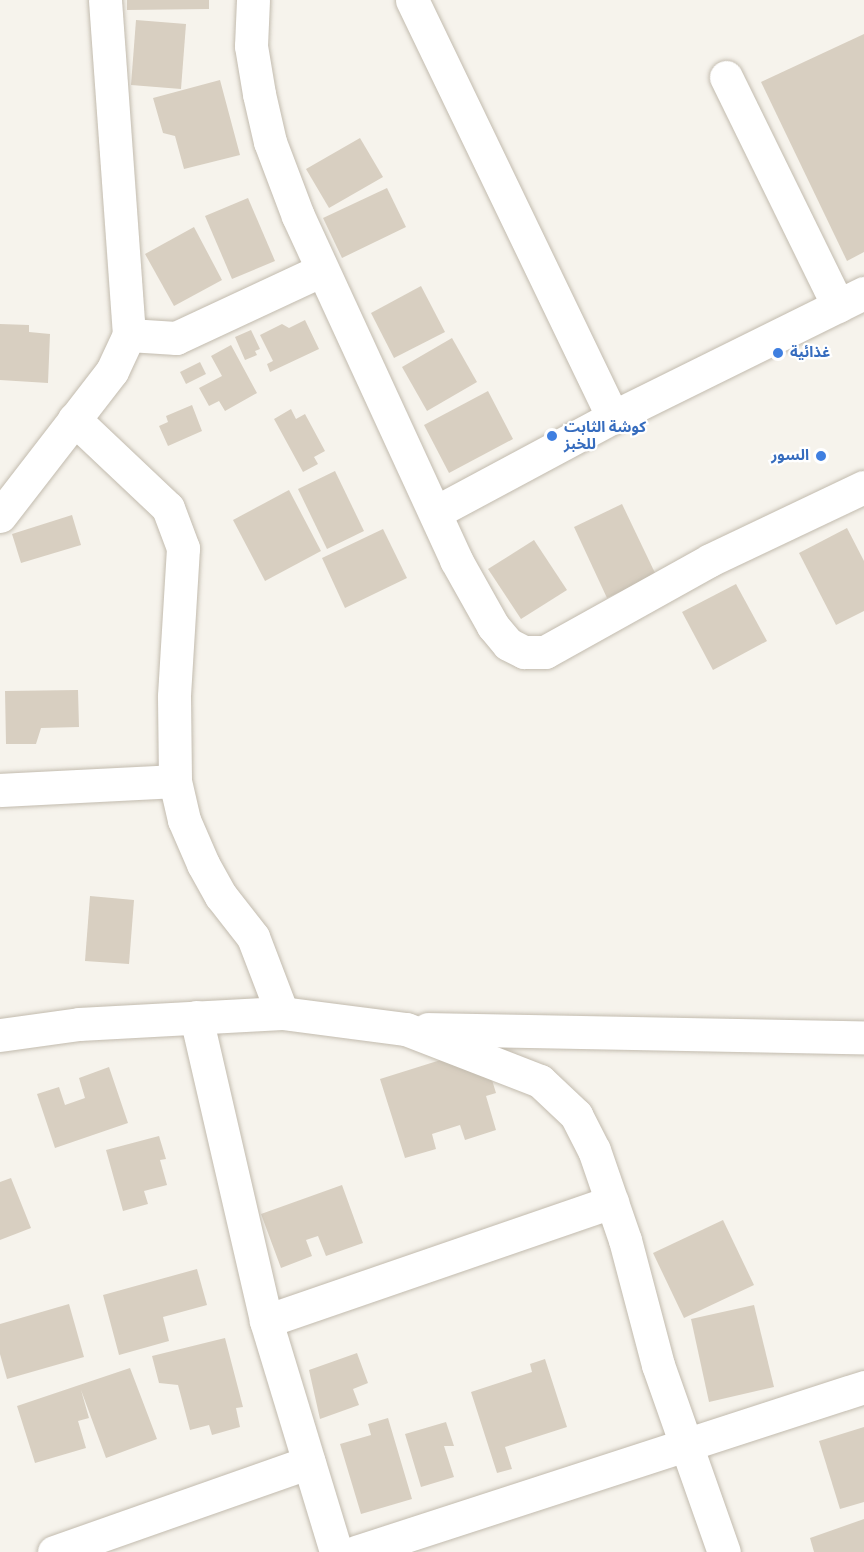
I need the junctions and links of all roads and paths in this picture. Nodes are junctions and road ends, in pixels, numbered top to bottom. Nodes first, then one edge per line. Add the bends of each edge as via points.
1 (105, 0) edge
2 (253, 0) edge
3 (412, 0) edge
4 (726, 77) dead end
5 (322, 270) junction
6 (851, 299) edge
7 (129, 335) junction
8 (613, 417) junction
9 (74, 419) junction
10 (864, 487) edge
11 (436, 512) junction
12 (0, 516) edge
13 (175, 781) junction
14 (0, 790) edge
15 (282, 1013) junction
16 (196, 1017) junction
17 (406, 1029) junction
18 (0, 1035) edge
19 (864, 1037) edge
20 (612, 1202) junction
21 (266, 1321) junction
22 (864, 1387) edge
23 (686, 1444) junction
24 (309, 1462) junction
25 (54, 1552) edge
26 (336, 1552) edge
27 (356, 1552) edge
28 (724, 1552) edge

1 - 7 street
2 - 5 street via 251,46 270,142
3 - 8 street
4 - 6 street
5 - 7 street via 176,338
5 - 11 street
6 - 8 street
7 - 9 street via 112,371
8 - 11 street
9 - 12 street
9 - 13 street via 168,508 183,548 174,696
10 - 11 street via 710,560 545,651 524,652 508,644 493,627
13 - 14 street
13 - 15 street via 184,820 203,864 253,937
15 - 16 street
15 - 17 street
16 - 18 street via 79,1024
16 - 21 street
17 - 19 street
17 - 20 street via 540,1081 576,1115 594,1150
20 - 21 street
20 - 23 street via 658,1365
21 - 24 street
22 - 23 street
23 - 27 street
23 - 28 street
24 - 25 street
24 - 26 street

